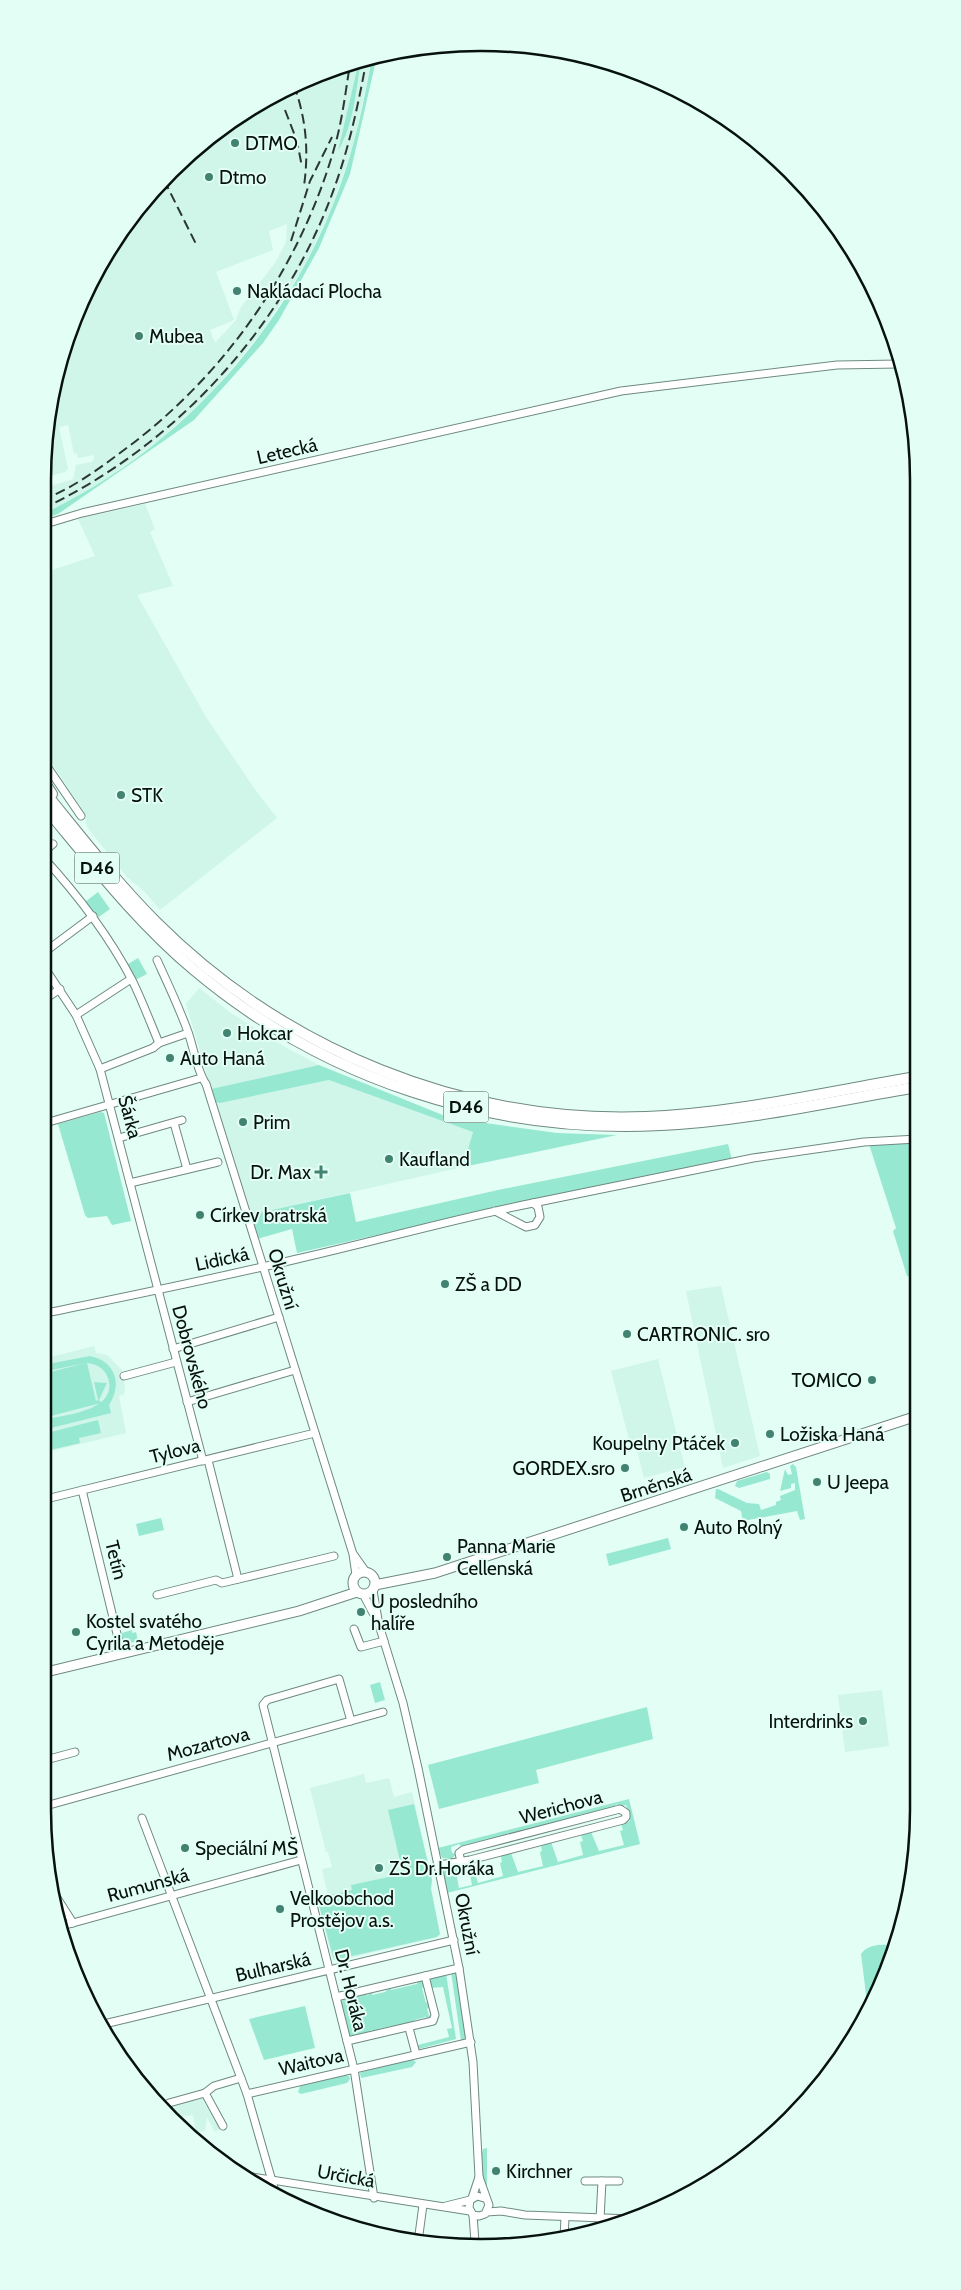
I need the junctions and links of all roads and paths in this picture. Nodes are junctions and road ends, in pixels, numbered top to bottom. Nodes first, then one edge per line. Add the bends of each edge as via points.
1 (893, 364) edge
2 (51, 522) edge
3 (51, 772) edge
4 (51, 793) edge
5 (51, 800) edge
6 (51, 815) edge
7 (81, 816) dead end
8 (66, 818) junction
9 (51, 865) edge
10 (93, 916) junction
11 (51, 947) edge
12 (157, 960) dead end
13 (51, 976) edge
14 (131, 979) junction
15 (60, 988) junction
16 (51, 994) edge
17 (76, 1015) junction
18 (188, 1033) junction
19 (159, 1043) junction
20 (100, 1069) junction
21 (201, 1078) junction
22 (910, 1078) edge
23 (910, 1088) edge
24 (110, 1104) junction
25 (182, 1120) dead end
26 (51, 1121) edge
27 (174, 1123) junction
28 (119, 1138) junction
29 (910, 1139) edge
30 (218, 1162) dead end
31 (186, 1169) junction
32 (130, 1183) junction
33 (533, 1203) junction
34 (495, 1211) junction
35 (262, 1267) junction
36 (157, 1290) junction
37 (51, 1312) edge
38 (279, 1317) junction
39 (173, 1349) junction
40 (176, 1362) junction
41 (294, 1370) junction
42 (124, 1376) dead end
43 (187, 1402) junction
44 (910, 1418) edge
45 (314, 1433) junction
46 (206, 1460) junction
47 (82, 1490) junction
48 (51, 1498) edge
49 (353, 1554) junction
50 (334, 1556) dead end
51 (366, 1572) junction
52 (238, 1579) junction
53 (374, 1585) junction
54 (355, 1588) junction
55 (157, 1595) dead end
56 (379, 1625) junction
57 (354, 1628) dead end
58 (118, 1638) dead end
59 (384, 1641) junction
60 (51, 1670) edge
61 (383, 1712) dead end
62 (351, 1721) junction
63 (272, 1743) junction
64 (75, 1752) dead end
65 (51, 1759) edge
66 (51, 1804) edge
67 (142, 1818) dead end
68 (538, 1830) junction
69 (541, 1842) junction
70 (301, 1860) junction
71 (460, 1862) junction
72 (439, 1865) junction
73 (171, 1896) junction
74 (62, 1906) edge
75 (73, 1923) junction
76 (67, 1925) edge
77 (454, 1940) junction
78 (459, 1968) junction
79 (329, 1970) junction
80 (425, 1976) junction
81 (336, 1997) junction
82 (212, 1998) junction
83 (108, 2023) edge
84 (408, 2028) junction
85 (347, 2042) junction
86 (471, 2042) junction
87 (416, 2054) junction
88 (354, 2069) junction
89 (242, 2078) junction
90 (205, 2093) junction
91 (247, 2094) junction
92 (169, 2102) dead end
93 (223, 2126) dead end
94 (479, 2177) junction
95 (262, 2179) edge
96 (271, 2180) junction
97 (585, 2180) dead end
98 (602, 2181) junction
99 (619, 2181) dead end
100 (272, 2184) edge
101 (374, 2198) junction
102 (471, 2199) junction
103 (486, 2200) junction
104 (423, 2205) junction
105 (441, 2207) junction
106 (501, 2211) junction
107 (472, 2213) junction
108 (484, 2214) junction
109 (565, 2217) junction
110 (600, 2219) junction
111 (607, 2219) edge
112 (564, 2231) edge
113 (419, 2234) edge
114 (475, 2239) edge

1 - 2 street, Letecká via 836,365 628,390
3 - 7 street
4 - 8 highway
5 - 8 highway, D46
6 - 23 highway, D46 via 150,928 230,998 320,1053 420,1095 533,1121 644,1126 720,1120
8 - 22 highway, D46 via 155,921 252,1002 361,1062 419,1085 496,1105 554,1114 618,1117 718,1110
9 - 10 street
10 - 11 street
10 - 14 street
12 - 18 street, Okružní
13 - 15 street, Šárka
14 - 17 street
14 - 19 street
15 - 16 street
15 - 17 street, Šárka
17 - 20 street, Šárka
18 - 19 street
18 - 21 street, Okružní
19 - 20 street via 154,1048
20 - 24 street, Šárka
21 - 24 street
21 - 35 street, Okružní via 206,1084
24 - 26 street
24 - 28 street, Šárka
25 - 27 street
27 - 28 street
27 - 31 street
28 - 32 street, Šárka
29 - 33 street, Lidická via 864,1142 753,1158
30 - 31 street
31 - 32 street
32 - 36 street, Šárka
33 - 34 street, Lidická
33 - 34 street via 538,1207 540,1217 531,1227 520,1225
34 - 35 street, Lidická
35 - 36 street, Lidická
35 - 38 street, Okružní
36 - 37 street, Lidická
36 - 39 street, Dobrovského
38 - 39 street
38 - 41 street, Okružní
39 - 40 street, Dobrovského
40 - 42 street
40 - 43 street, Dobrovského
41 - 43 street
41 - 45 street, Okružní
43 - 46 street, Dobrovského
44 - 53 main road, Brněnská via 436,1573
45 - 46 street, Tylova
45 - 49 street, Okružní
46 - 47 street, Tylova
46 - 52 street, Dobrovského
47 - 48 street, Tylova
47 - 58 street, Tetín
49 - 51 street, Okružní
49 - 54 street, Okružní
50 - 52 street
51 - 53 main road via 371,1574
51 - 54 main road
52 - 55 street via 222,1583 216,1580
53 - 54 main road
53 - 56 street, Okružní
54 - 56 street, Okružní
54 - 60 main road via 299,1611
56 - 59 street, Okružní
57 - 59 street via 361,1647
59 - 72 street, Okružní via 403,1704
61 - 62 street, Mozartova
62 - 63 street, Mozartova
62 - 63 street, Dr. Horáka via 339,1679 267,1700 263,1706
63 - 66 street, Mozartova
63 - 70 street, Dr. Horáka
64 - 65 street
67 - 73 street
68 - 69 street
68 - 69 street, Werichova via 620,1809 626,1813 623,1820
68 - 71 street, Werichova via 461,1850
69 - 71 street, Werichova
70 - 73 street, Rumunská
70 - 79 street, Dr. Horáka
71 - 72 street, Werichova
72 - 77 street, Okružní
73 - 75 street, Rumunská
73 - 82 street
74 - 75 street
75 - 76 street, Rumunská
77 - 78 street, Okružní
77 - 79 street, Bulharská
78 - 80 street
78 - 86 street, Okružní
79 - 81 street, Dr. Horáka
79 - 82 street, Bulharská
80 - 81 street
80 - 84 street via 435,2018 430,2023
81 - 85 street, Dr. Horáka
82 - 83 street, Bulharská
82 - 89 street
84 - 85 street
84 - 87 street
85 - 88 street, Dr. Horáka
86 - 87 street, Waitova
86 - 94 street, Okružní
87 - 88 street, Waitova
88 - 91 street, Waitova
88 - 101 street, Dr. Horáka
89 - 90 street via 214,2086
89 - 91 street
90 - 92 street
90 - 93 street
91 - 96 street
94 - 102 street, Okružní
94 - 103 street, Okružní
95 - 96 street, Určická
96 - 100 street
96 - 101 street, Určická
97 - 98 street
98 - 99 street
98 - 110 street
101 - 104 street, Určická
102 - 103 street, Určická via 478,2196
102 - 105 street, Určická
102 - 107 street, Okružní
103 - 106 street
103 - 108 street
104 - 105 street, Určická
104 - 113 street
105 - 107 street, Určická
106 - 108 street
106 - 109 street
107 - 108 street, Určická
107 - 114 street
108 - 114 street
109 - 110 street
109 - 112 street
110 - 111 street

